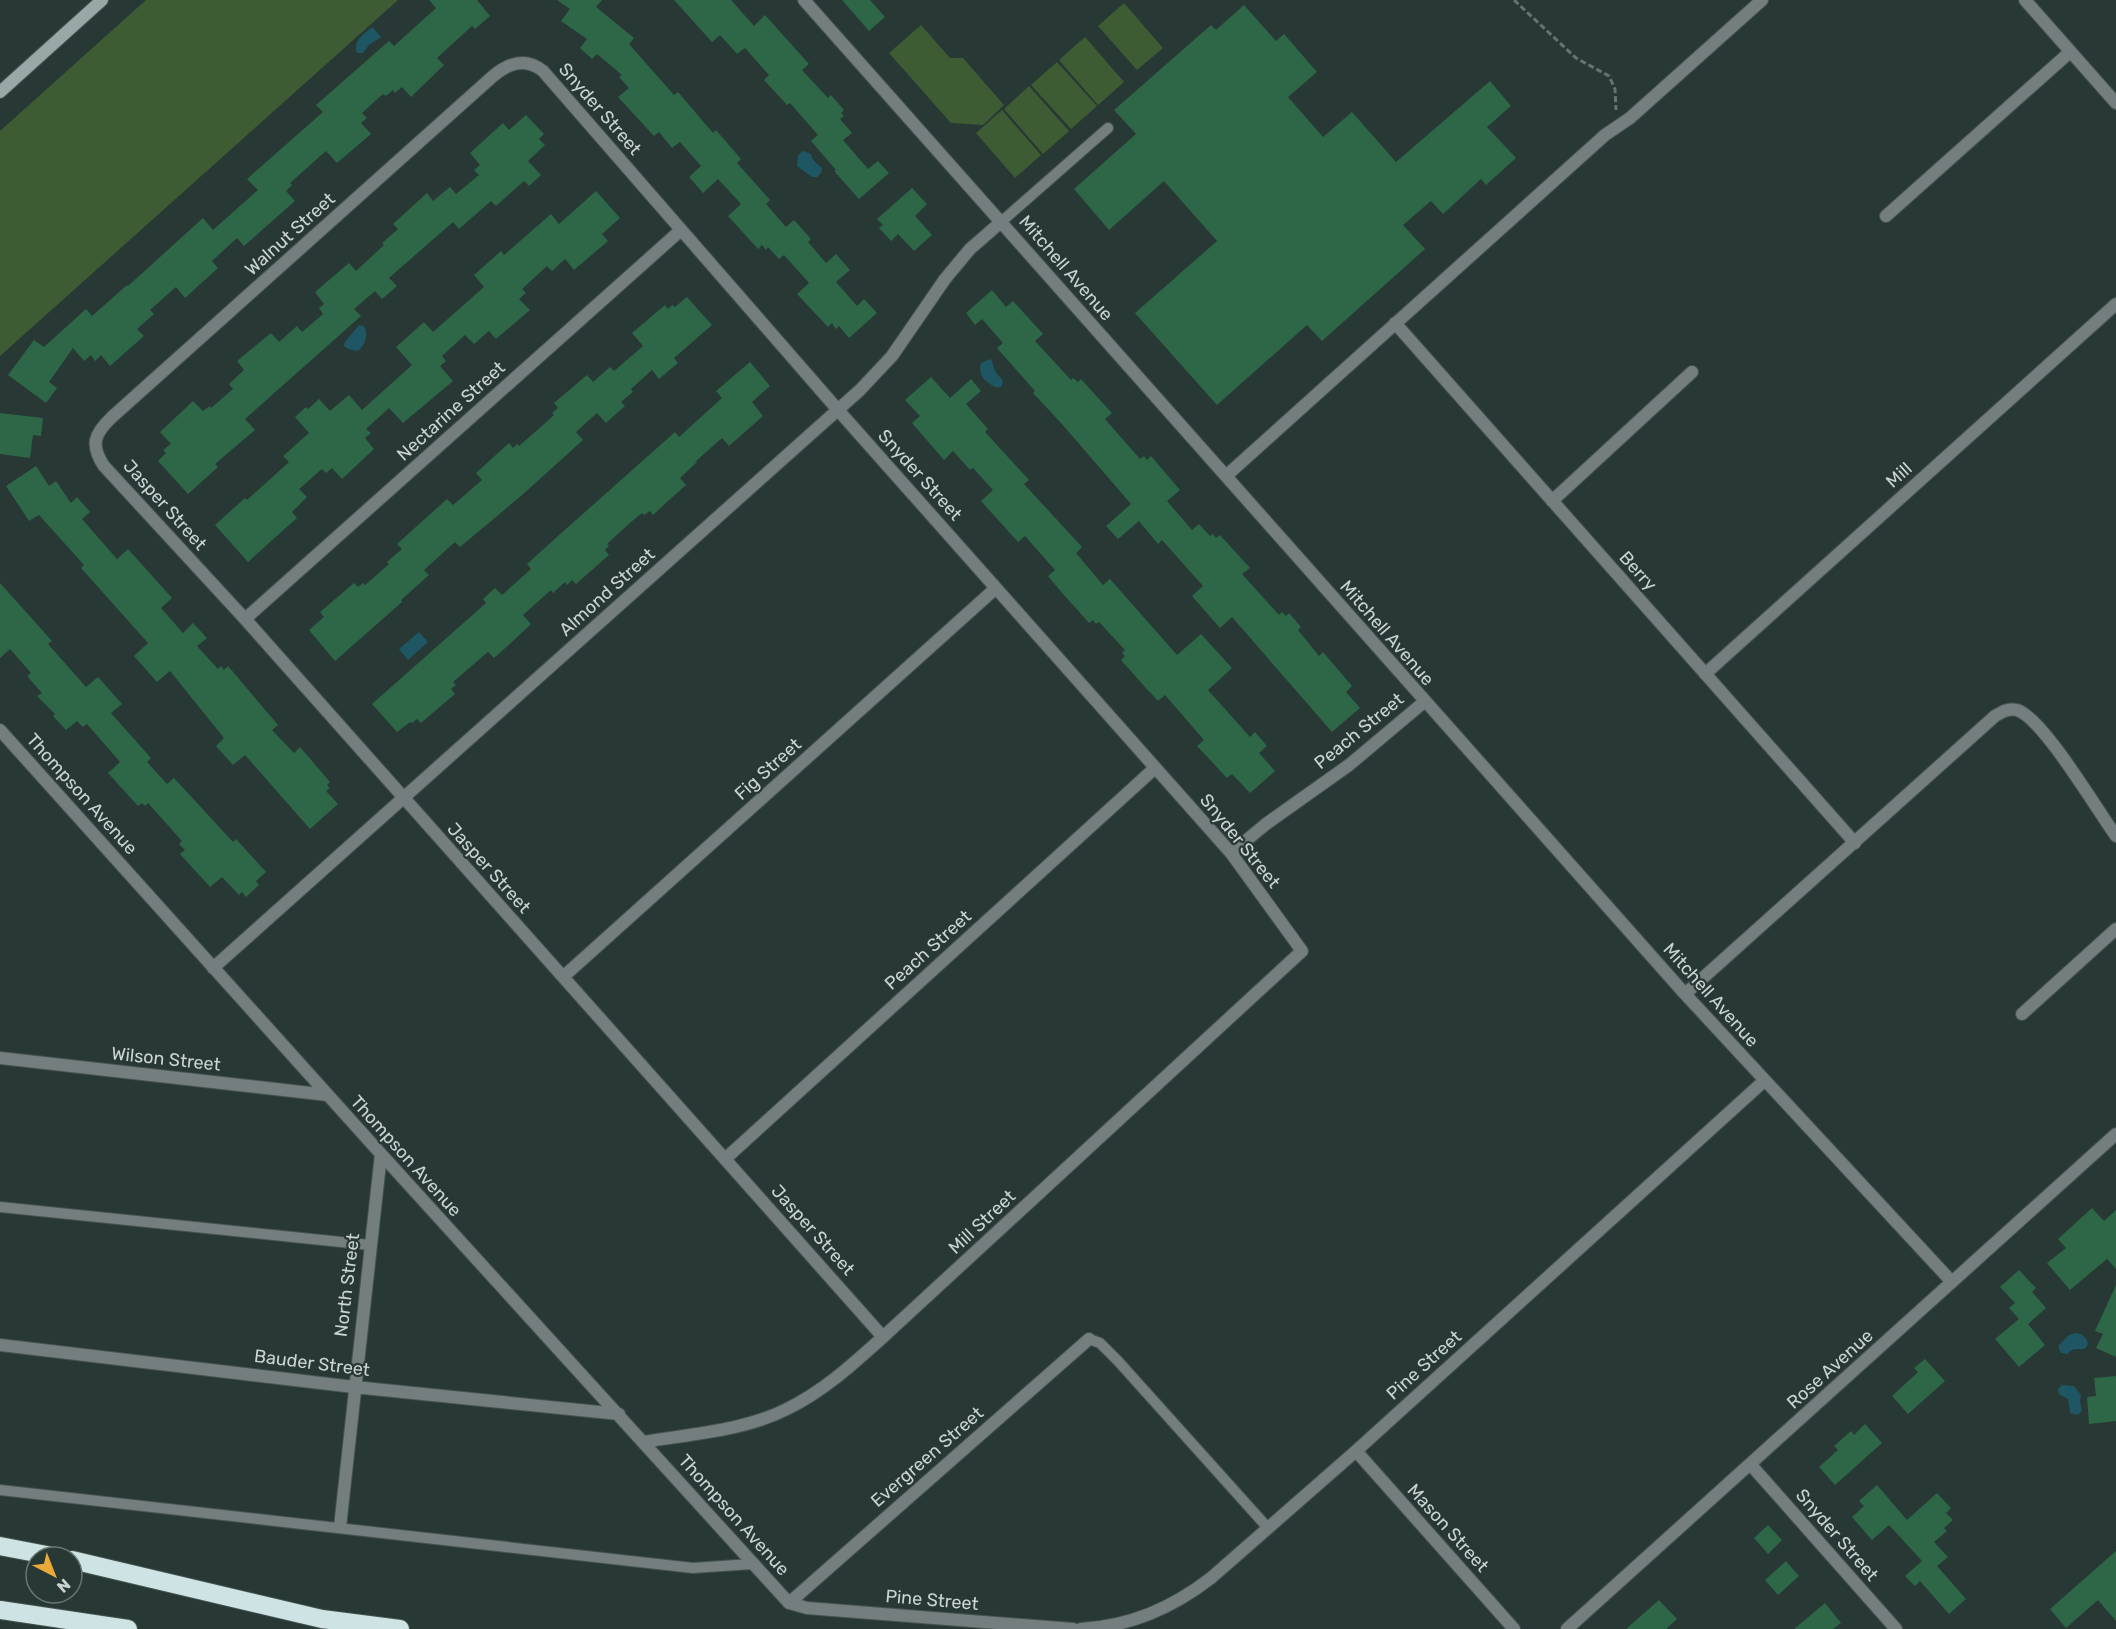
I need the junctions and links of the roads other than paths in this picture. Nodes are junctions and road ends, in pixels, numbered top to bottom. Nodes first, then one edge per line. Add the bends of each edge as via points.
1 (102, 0) edge
2 (804, 0) edge
3 (1762, 0) edge
4 (2025, 0) edge
5 (2070, 52) junction
6 (492, 77) joint
7 (0, 92) edge
8 (2116, 102) edge
9 (1108, 128) dead end
10 (1886, 216) dead end
11 (1001, 222) junction
12 (681, 230) junction
13 (2116, 303) edge
14 (1395, 323) junction
15 (1692, 372) dead end
16 (838, 410) junction
17 (112, 417) joint
18 (1226, 477) junction
19 (1552, 501) junction
20 (996, 588) junction
21 (244, 619) junction
22 (1705, 674) junction
23 (1424, 702) junction
24 (0, 730) edge
25 (1155, 768) junction
26 (403, 798) junction
27 (2116, 836) edge
28 (1855, 843) junction
29 (1231, 853) junction
30 (2116, 929) edge
31 (1302, 951) joint
32 (213, 968) junction
33 (562, 977) junction
34 (1684, 994) junction
35 (2022, 1014) dead end
36 (0, 1058) edge
37 (1764, 1081) junction
38 (328, 1095) junction
39 (2116, 1134) edge
40 (381, 1154) junction
41 (724, 1159) junction
42 (0, 1207) edge
43 (370, 1245) junction
44 (1952, 1282) junction
45 (884, 1337) junction
46 (1089, 1339) joint
47 (0, 1345) edge
48 (354, 1387) junction
49 (619, 1414) junction
50 (643, 1442) junction
51 (1356, 1451) junction
52 (1751, 1465) junction
53 (0, 1490) edge
54 (340, 1527) junction
55 (1268, 1528) junction
56 (0, 1546) edge
57 (24, 1551) edge
58 (84, 1563) edge
59 (752, 1564) junction
60 (789, 1603) junction
61 (0, 1610) edge
62 (128, 1629) edge
63 (400, 1629) edge
64 (1073, 1629) edge
65 (1081, 1629) edge
66 (1514, 1629) edge
67 (1567, 1629) edge
68 (1896, 1629) edge

1 - 7 main road
2 - 11 street, Mitchell Avenue
3 - 14 street
4 - 5 street
5 - 8 street
5 - 10 street
6 - 12 street, Snyder Street via 519,62 543,70
6 - 17 street, Walnut Street
9 - 11 lane
11 - 16 street, Almond Street via 963,257 892,356
11 - 18 street, Mitchell Avenue
12 - 16 street, Snyder Street
12 - 21 street, Nectarine Street
13 - 22 street, Mill
14 - 18 street
14 - 19 street, Berry
15 - 19 street
16 - 20 street, Snyder Street
16 - 26 street, Almond Street
17 - 21 street, Jasper Street via 98,432 95,442 99,459
18 - 23 street, Mitchell Avenue
19 - 22 street, Berry
20 - 25 street, Snyder Street
20 - 33 street, Fig Street
21 - 26 street, Jasper Street
22 - 28 street, Berry
23 - 29 street, Peach Street via 1349,765
23 - 34 street, Mitchell Avenue
24 - 32 street, Thompson Avenue
25 - 29 street, Snyder Street
25 - 41 street, Peach Street
26 - 32 street, Almond Street
26 - 33 street, Jasper Street
27 - 28 street via 2053,744 2014,709 1995,716
28 - 34 street
29 - 31 street, Snyder Street
30 - 35 street
31 - 45 street, Mill Street
32 - 38 street, Thompson Avenue
33 - 41 street, Jasper Street
34 - 37 street, Mitchell Avenue
36 - 38 street, Wilson Street
37 - 44 street, Mitchell Avenue
37 - 51 street, Pine Street
38 - 40 street, Thompson Avenue
39 - 44 street, Rose Avenue
40 - 43 street, North Street
40 - 49 street, Thompson Avenue
41 - 45 street, Jasper Street
42 - 43 lane
43 - 48 street, North Street
44 - 52 street, Rose Avenue
45 - 50 street, Mill Street via 842,1374 786,1410 723,1429
46 - 55 lane via 1100,1343 1118,1360
46 - 60 street, Evergreen Street
47 - 48 street, Bauder Street
48 - 49 street, Bauder Street
48 - 54 street, North Street
49 - 50 street, Thompson Avenue
50 - 59 street, Thompson Avenue
51 - 55 street, Pine Street
51 - 66 street, Mason Street
52 - 67 street, Rose Avenue
52 - 68 street, Snyder Street
53 - 54 lane
54 - 59 lane via 693,1568
55 - 65 street, Pine Street via 1211,1578 1171,1605 1124,1623
56 - 57 highway
58 - 63 highway via 322,1619
59 - 60 street, Thompson Avenue
60 - 64 street, Pine Street via 807,1608
61 - 62 highway

